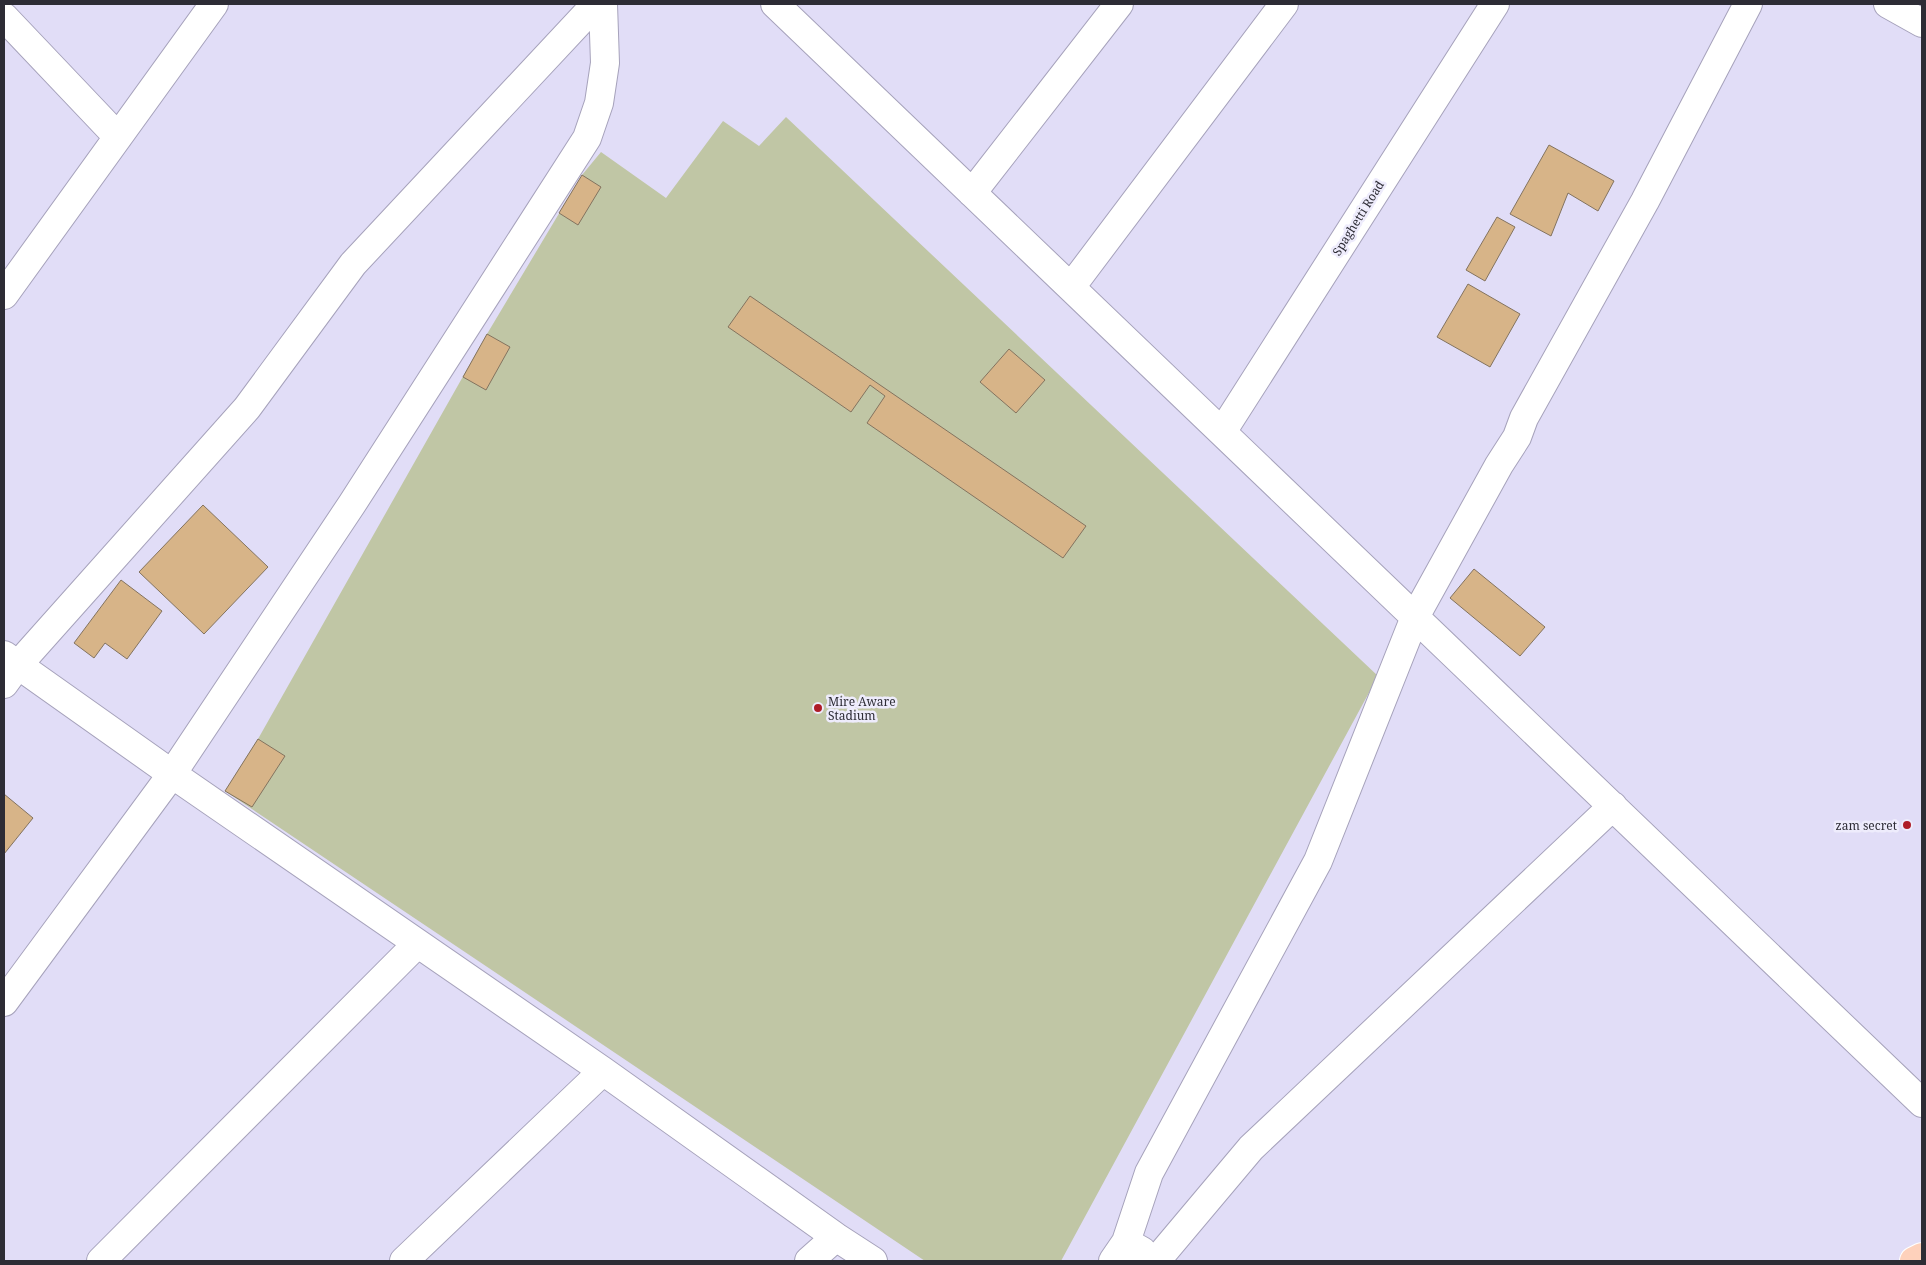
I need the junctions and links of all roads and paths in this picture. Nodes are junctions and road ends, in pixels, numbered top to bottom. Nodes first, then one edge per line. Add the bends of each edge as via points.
1 (214, 4) edge
2 (596, 4) edge
3 (603, 4) edge
4 (775, 4) edge
5 (1119, 4) edge
6 (1284, 4) edge
7 (1495, 4) edge
8 (1748, 4) edge
9 (1888, 4) edge
10 (4, 17) edge
11 (1922, 23) edge
12 (118, 137) junction
13 (972, 193) junction
14 (1071, 287) junction
15 (4, 295) edge
16 (1222, 432) junction
17 (1415, 618) junction
18 (8, 669) edge
19 (172, 774) junction
20 (1612, 806) junction
21 (417, 944) junction
22 (4, 1002) edge
23 (603, 1072) junction
24 (1922, 1103) edge
25 (836, 1237) junction
26 (1119, 1251) edge
27 (1922, 1257) edge
28 (102, 1261) edge
29 (404, 1261) edge
30 (810, 1261) edge
31 (873, 1261) edge
32 (1157, 1261) edge
33 (1914, 1261) edge

1 - 12 street
2 - 18 street via 353,264 247,408
3 - 19 street via 605,63 599,103 587,138 352,504
4 - 13 street
5 - 13 street
6 - 14 street
7 - 16 street, Spaghetti Road
8 - 17 street via 1645,201
9 - 11 street
10 - 12 street
12 - 15 street
13 - 14 street
14 - 16 street
16 - 17 street
17 - 20 street
17 - 26 street via 1318,861 1149,1173
18 - 19 street
19 - 21 street
19 - 22 street
20 - 24 street
20 - 32 street via 1251,1148
21 - 23 street
21 - 28 street
23 - 25 street
23 - 29 street
25 - 30 street
25 - 31 street
26 - 32 street
27 - 33 main road

